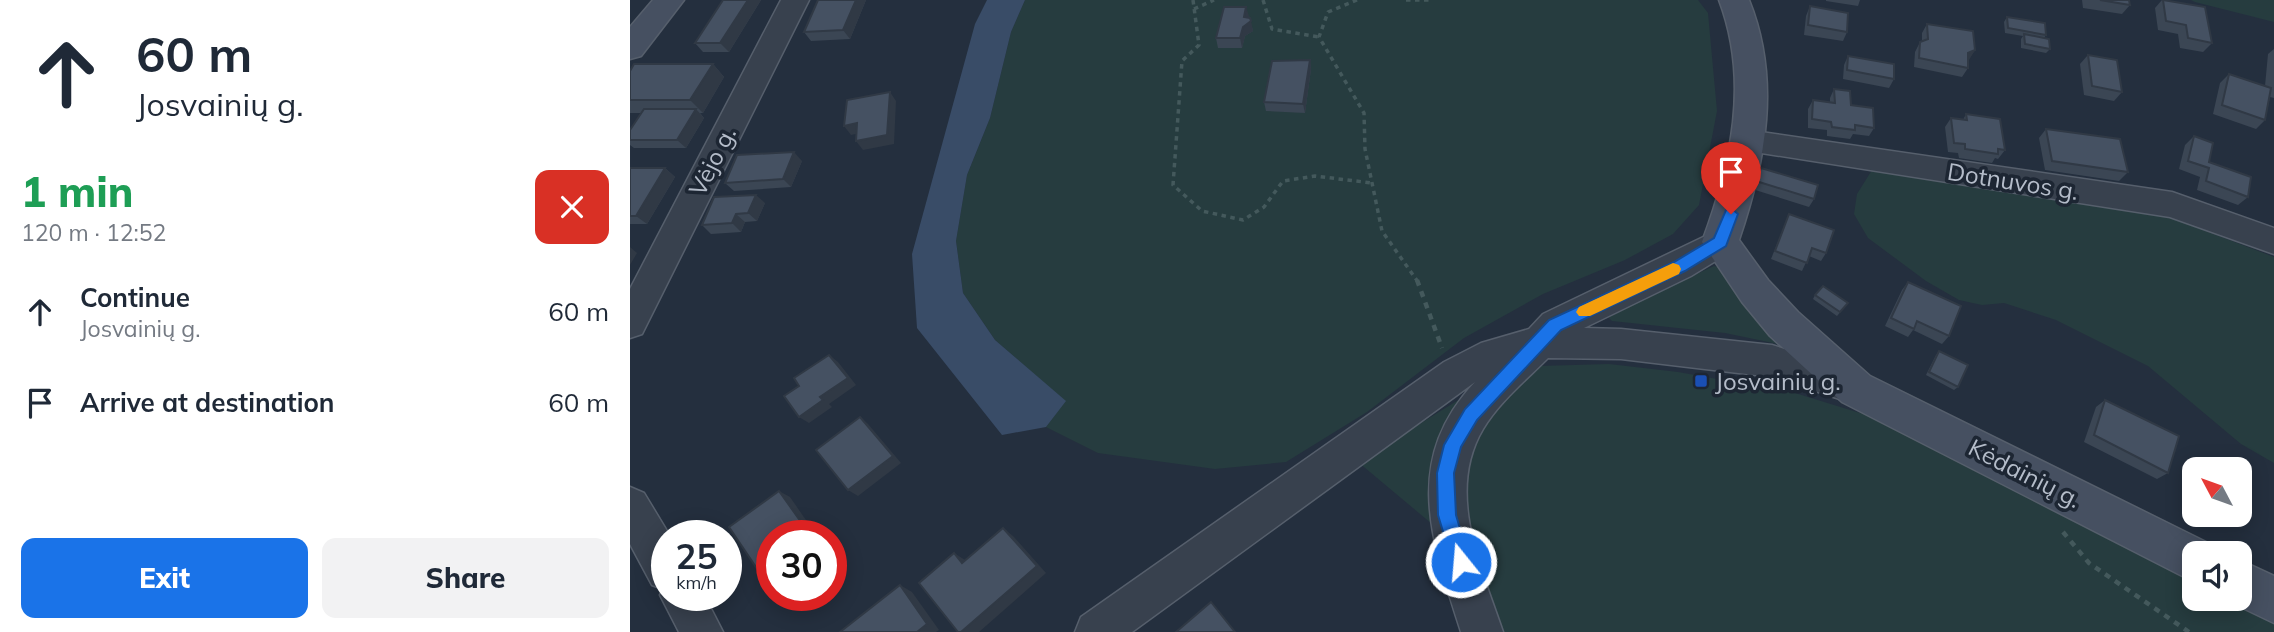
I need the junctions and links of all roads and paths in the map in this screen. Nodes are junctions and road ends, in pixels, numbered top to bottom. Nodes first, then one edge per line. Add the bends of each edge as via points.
1 (669, 0) edge
2 (795, 0) edge
3 (1193, 0) edge
4 (1214, 0) edge
5 (1263, 0) edge
6 (1357, 0) edge
7 (1406, 0) edge
8 (1433, 0) edge
9 (1734, 0) edge
10 (1194, 9) junction
11 (1319, 37) junction
12 (630, 48) edge
13 (1747, 141) junction
14 (1372, 183) junction
15 (1720, 242) junction
16 (2274, 242) edge
17 (630, 323) edge
18 (1540, 342) junction
19 (1452, 376) junction
20 (1856, 388) junction
21 (630, 506) edge
22 (2053, 522) dead end
23 (651, 542) edge
24 (2182, 554) edge
25 (2252, 589) edge
26 (2274, 600) edge
27 (690, 611) edge
28 (702, 632) edge
29 (1096, 632) edge
30 (1482, 632) edge
31 (2189, 632) edge

1 - 12 main road
2 - 17 street, Vėjo g.
3 - 10 path
4 - 10 path
5 - 11 path via 1272,29
6 - 11 path via 1328,12
7 - 8 path
9 - 13 main road via 1749,41 1752,80
10 - 14 path via 1199,45 1182,61 1173,185 1202,211 1243,220 1264,206 1283,181 1315,176
11 - 14 path via 1364,113
13 - 15 main road
13 - 16 street, Dotnuvos g. via 2172,205
14 - 19 path via 1382,231 1419,283
15 - 18 street via 1555,325
15 - 20 main road, Kėdainių g. via 1784,324
18 - 19 street via 1494,354
18 - 20 street via 1621,344 1772,361
18 - 30 street via 1471,415 1453,445 1446,473 1447,515
19 - 29 street
20 - 24 main road, Kėdainių g.
21 - 23 street
22 - 31 path via 2089,563
25 - 26 main road
27 - 28 street

